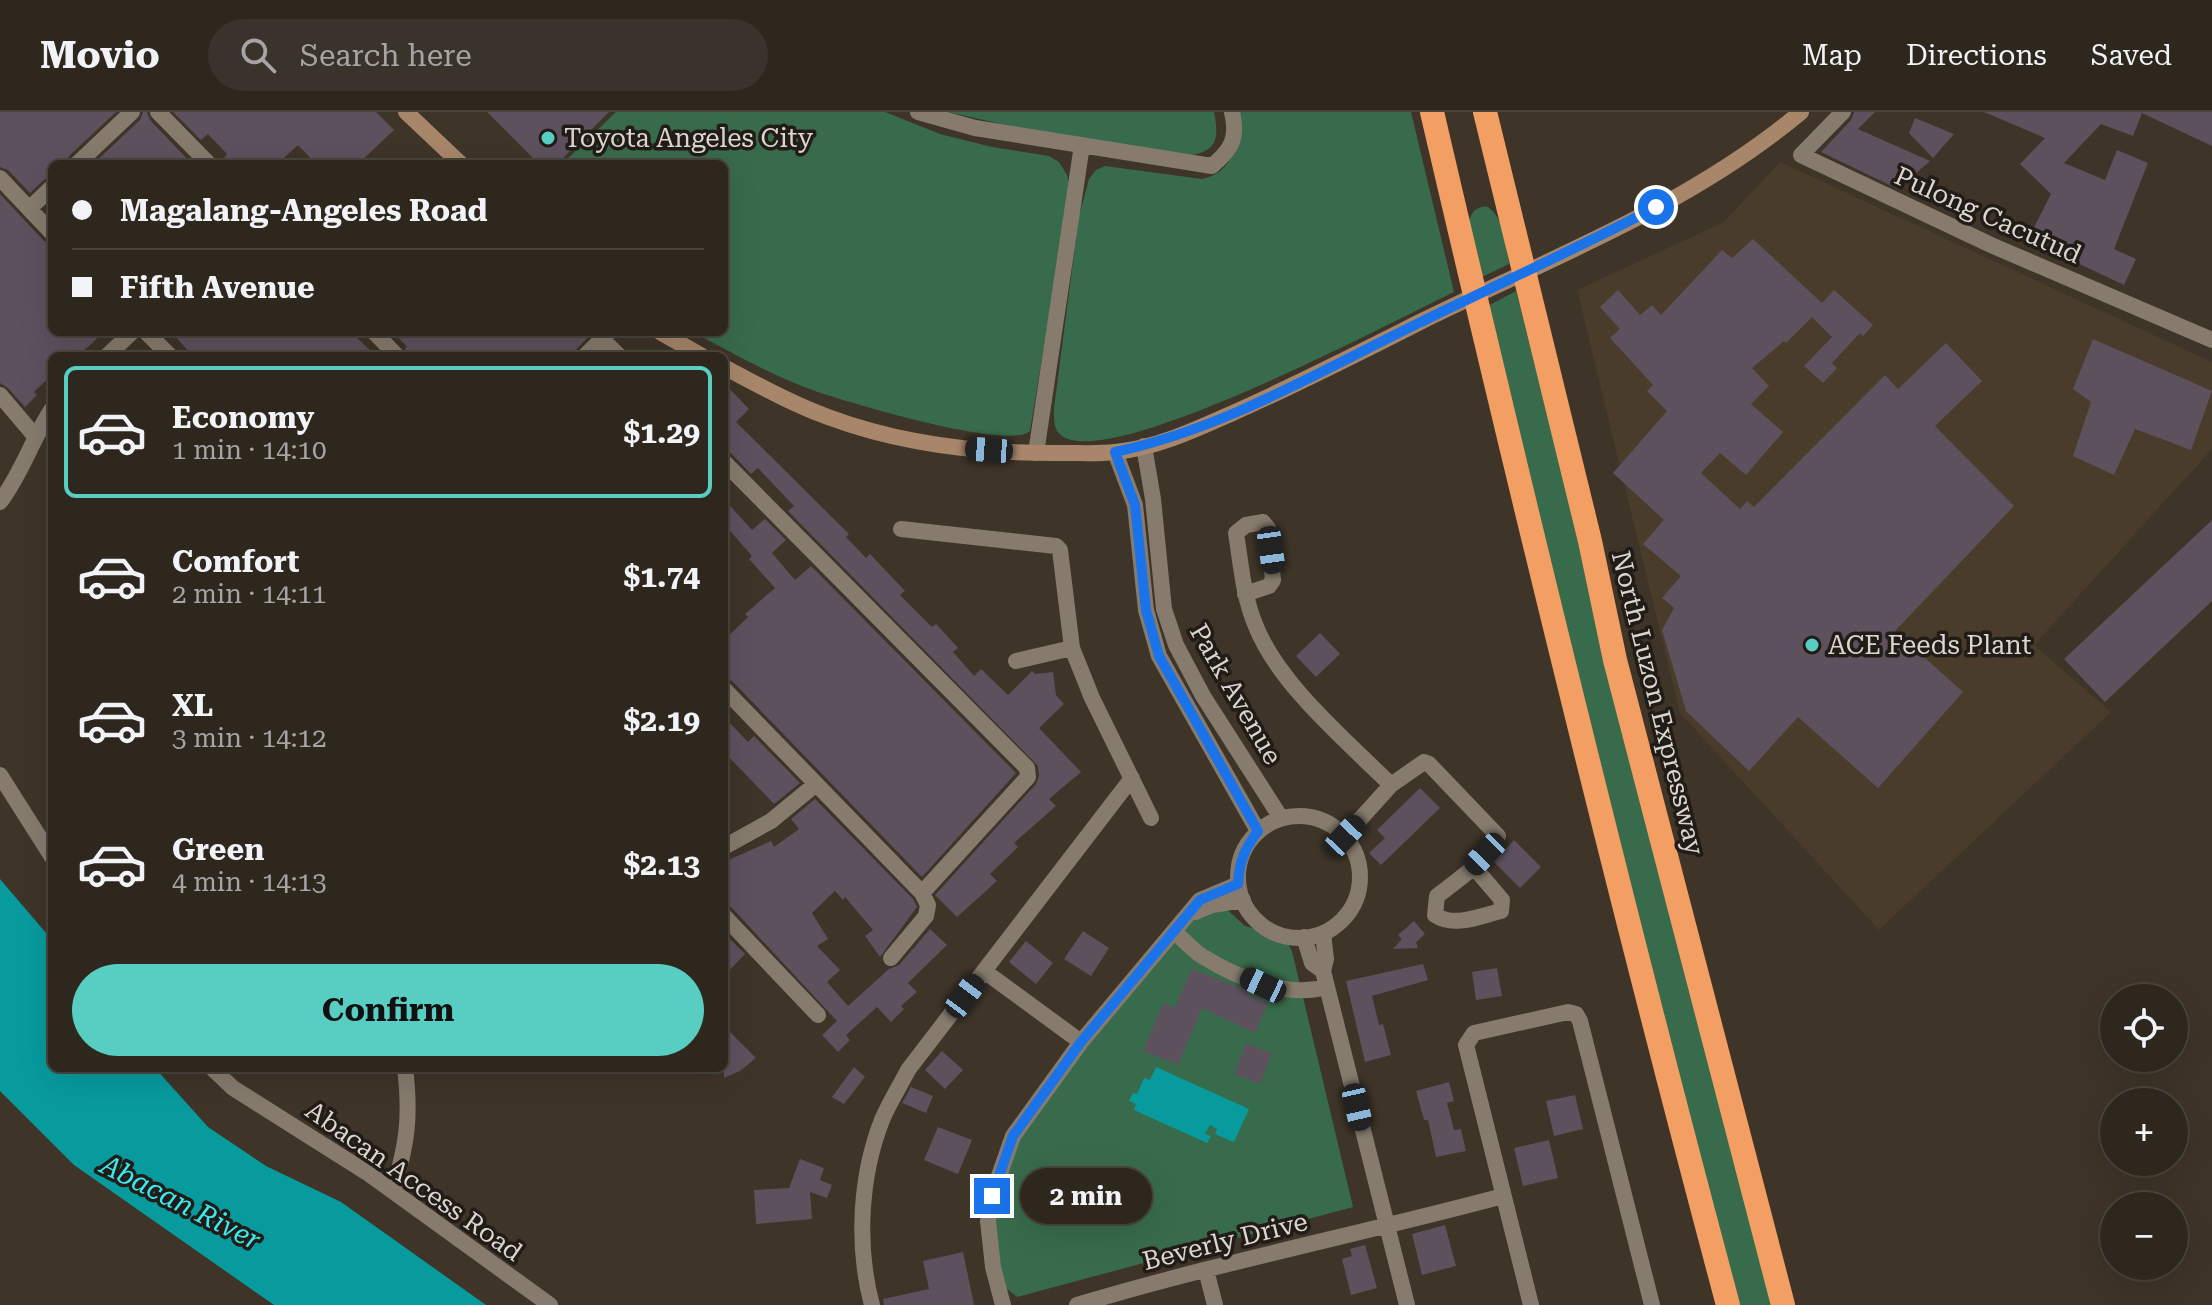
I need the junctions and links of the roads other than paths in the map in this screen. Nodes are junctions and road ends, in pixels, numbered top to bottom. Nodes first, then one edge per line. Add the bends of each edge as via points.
1 (132, 112) edge
2 (158, 112) edge
3 (406, 112) edge
4 (918, 112) edge
5 (1232, 112) edge
6 (1432, 112) edge
7 (1485, 112) edge
8 (1801, 112) edge
9 (1843, 112) edge
10 (1082, 145) junction
11 (81, 160) edge
12 (205, 160) edge
13 (457, 160) edge
14 (0, 178) edge
15 (48, 191) edge
16 (29, 209) junction
17 (48, 229) edge
18 (128, 336) edge
19 (150, 336) edge
20 (378, 336) edge
21 (605, 336) edge
22 (667, 336) edge
23 (2212, 340) edge
24 (111, 352) edge
25 (166, 352) edge
26 (393, 352) edge
27 (589, 352) edge
28 (695, 352) edge
29 (728, 369) edge
30 (0, 395) edge
31 (48, 415) edge
32 (34, 435) junction
33 (1144, 446) junction
34 (1115, 452) junction
35 (1036, 453) junction
36 (728, 466) edge
37 (0, 502) edge
38 (901, 529) dead end
39 (1245, 594) dead end
40 (1176, 645) junction
41 (1072, 648) junction
42 (1159, 656) junction
43 (1016, 661) dead end
44 (728, 693) edge
45 (1218, 719) junction
46 (1201, 731) junction
47 (0, 775) edge
48 (1132, 778) junction
49 (816, 784) junction
50 (1391, 785) junction
51 (1151, 818) dead end
52 (1281, 818) junction
53 (1258, 831) junction
54 (1345, 836) junction
55 (728, 845) edge
56 (48, 851) edge
57 (1473, 866) dead end
58 (1240, 892) junction
59 (922, 893) junction
60 (728, 920) edge
61 (1174, 931) junction
62 (1323, 933) junction
63 (1304, 937) junction
64 (891, 958) dead end
65 (984, 971) junction
66 (1325, 979) junction
67 (818, 1015) dead end
68 (1081, 1042) junction
69 (216, 1072) edge
70 (406, 1072) edge
71 (393, 1191) junction
72 (1503, 1196) junction
73 (1386, 1228) junction
74 (1206, 1270) junction
75 (550, 1305) edge
76 (872, 1305) edge
77 (1003, 1305) edge
78 (1077, 1305) edge
79 (1215, 1305) edge
80 (1407, 1305) edge
81 (1531, 1305) edge
82 (1652, 1305) edge
83 (1728, 1305) edge
84 (1783, 1305) edge

1 - 11 street
2 - 12 street
3 - 13 main road
4 - 10 street via 975,128
5 - 10 street via 1230,151 1212,166
6 - 83 highway via 1612,862
7 - 84 highway, North Luzon Expressway via 1615,660
8 - 33 main road via 1706,181 1580,247 1281,391 1185,434
9 - 23 street, Pulong Cacutud via 1801,155 1991,245
10 - 35 street
14 - 16 street
15 - 16 street
16 - 17 street
18 - 24 street
19 - 25 street
20 - 26 street
21 - 27 street
22 - 28 main road
29 - 35 main road via 827,417 899,439
30 - 32 street
31 - 32 street
32 - 37 street via 16,481
33 - 34 main road
33 - 40 street, Park Avenue via 1164,609
34 - 35 main road
34 - 42 street, Park Avenue via 1135,505 1146,610
36 - 59 street via 1027,768 1028,777
38 - 41 street via 1056,546
39 - 50 street via 1271,657
40 - 42 street
40 - 45 street, Park Avenue
41 - 43 street
41 - 48 street
42 - 46 street, Park Avenue
44 - 49 street
45 - 46 street
45 - 52 street, Park Avenue
46 - 53 street, Park Avenue
47 - 56 street
48 - 51 street
48 - 65 street
49 - 55 street via 771,821
49 - 59 street
50 - 54 street
50 - 57 street via 1419,764 1429,764 1498,836
52 - 53 street
52 - 54 street via 1315,818
53 - 58 street via 1238,867
54 - 62 street via 1355,851 1360,886 1344,918
58 - 61 street via 1190,914
58 - 63 street via 1258,922 1275,932
59 - 64 street via 926,916
60 - 67 street
61 - 66 street via 1199,955 1263,985 1310,992
61 - 68 street
62 - 63 street
62 - 66 street
63 - 66 street via 1312,963
65 - 68 street
65 - 76 street via 908,1070 882,1120 868,1166 862,1225
66 - 73 street
68 - 77 street via 1013,1136 992,1196 988,1221
69 - 71 street, Abacan Access Road
70 - 71 street via 410,1107 404,1157
71 - 75 street, Abacan Access Road
72 - 73 street, Beverly Drive
72 - 81 street
72 - 82 street via 1467,1040 1474,1033 1576,1014
73 - 74 street, Beverly Drive
73 - 80 street
74 - 78 street, Beverly Drive
74 - 79 street

